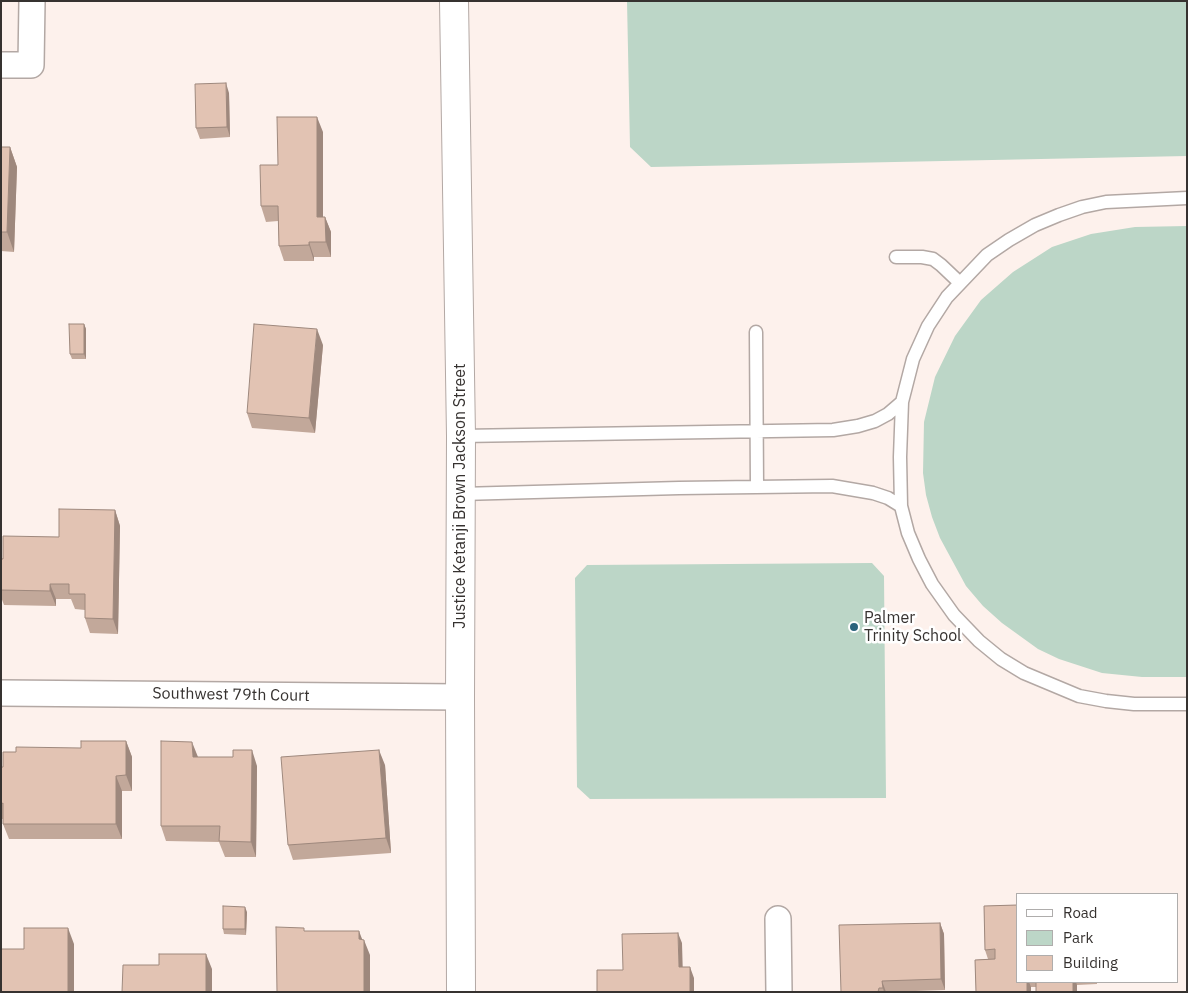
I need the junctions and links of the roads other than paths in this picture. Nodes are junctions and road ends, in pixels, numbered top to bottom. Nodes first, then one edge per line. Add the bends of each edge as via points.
1 (32, 1) edge
2 (454, 1) edge
3 (1, 65) edge
4 (1187, 198) edge
5 (896, 257) dead end
6 (960, 283) junction
7 (756, 332) dead end
8 (902, 402) junction
9 (757, 431) junction
10 (461, 436) junction
11 (757, 487) junction
12 (461, 494) junction
13 (901, 506) junction
14 (1, 693) edge
15 (460, 697) junction
16 (1187, 704) edge
17 (778, 919) dead end
18 (461, 992) edge
19 (779, 992) edge

1 - 3 street via 31,65
2 - 10 main road, Justice Ketanji Brown Jackson Street
4 - 6 lane via 1106,202 1058,215 1034,225 987,255
5 - 6 lane via 933,259
6 - 8 lane via 928,326 913,359
7 - 9 lane
8 - 9 lane via 875,422 858,426 833,430
8 - 13 lane
9 - 10 lane
9 - 11 lane
10 - 12 main road, Justice Ketanji Brown Jackson Street
11 - 12 lane
11 - 13 lane via 858,489 888,498
12 - 15 main road, Justice Ketanji Brown Jackson Street
13 - 16 lane via 908,533 932,584 954,615 1001,659 1024,673 1079,696 1106,702
14 - 15 street, Southwest 79th Court
15 - 18 main road, Justice Ketanji Brown Jackson Street
17 - 19 street

